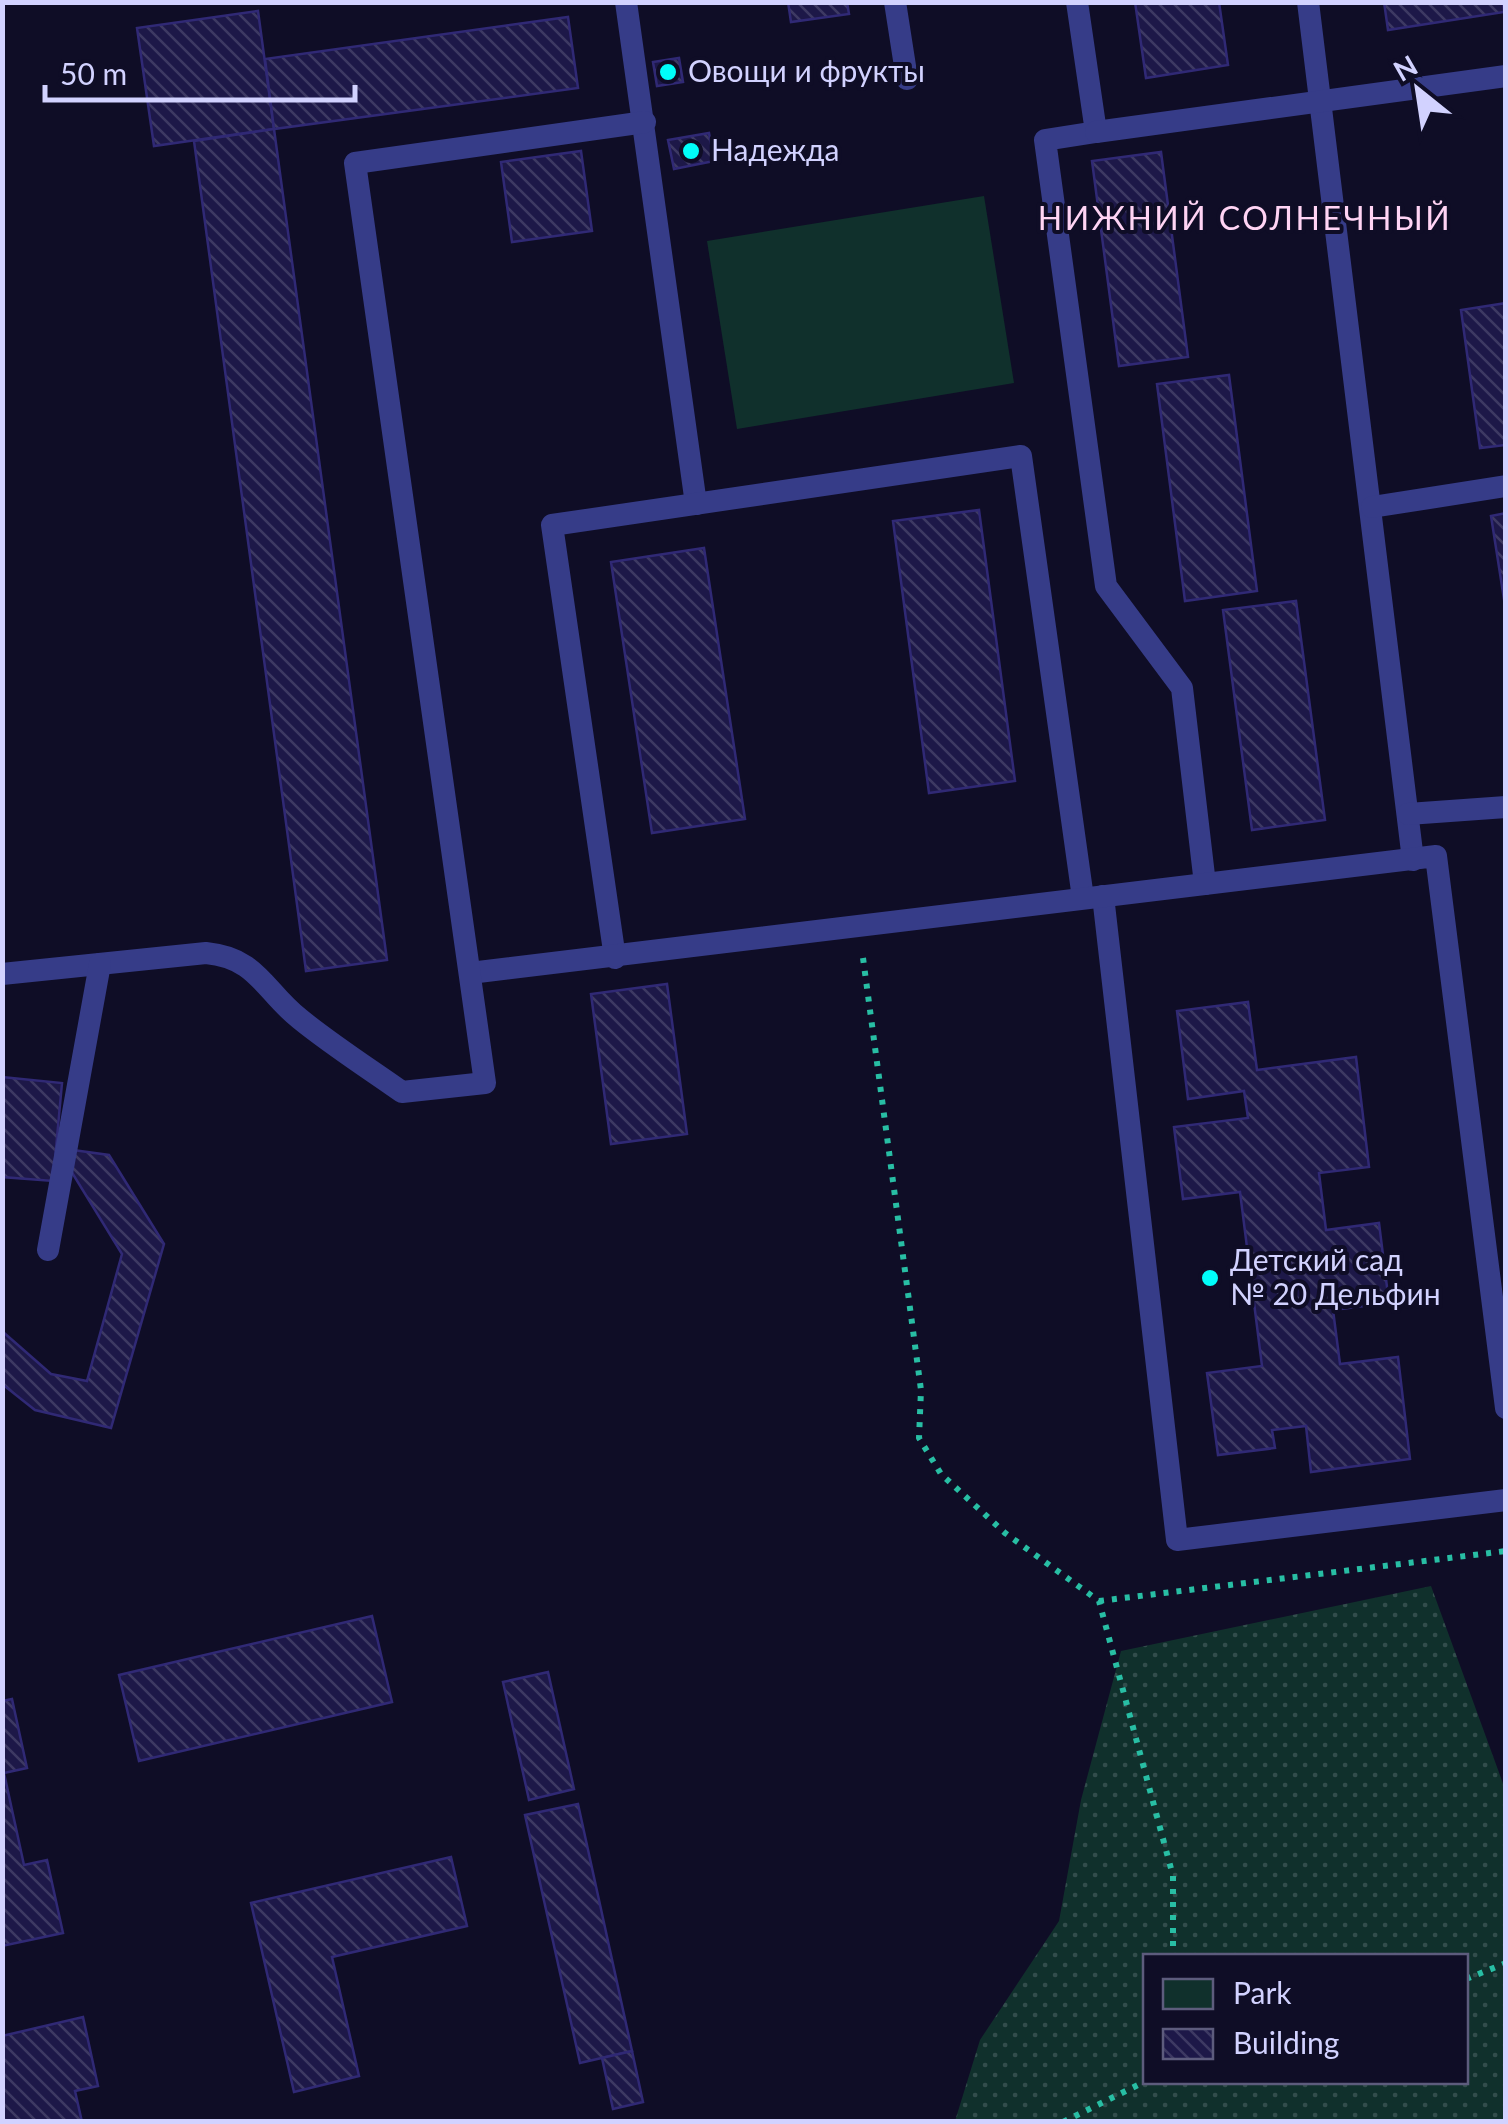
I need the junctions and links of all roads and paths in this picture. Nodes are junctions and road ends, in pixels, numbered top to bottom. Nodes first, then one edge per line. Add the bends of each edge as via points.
1 (626, 2) edge
2 (895, 2) edge
3 (1077, 2) edge
4 (1308, 2) edge
5 (1506, 76) edge
6 (907, 79) dead end
7 (1322, 102) junction
8 (644, 122) junction
9 (1096, 132) junction
10 (1506, 486) edge
11 (696, 504) junction
12 (1372, 507) junction
13 (1506, 807) edge
14 (1408, 814) junction
15 (1413, 860) junction
16 (1205, 884) junction
17 (1093, 897) junction
18 (859, 927) junction
19 (614, 958) junction
20 (100, 964) junction
21 (470, 973) junction
22 (2, 974) edge
23 (48, 1250) dead end
24 (1506, 1408) edge
25 (1506, 1500) edge
26 (1506, 1551) edge
27 (1098, 1601) junction
28 (1173, 1954) edge
29 (1506, 1962) edge
30 (1468, 1978) edge
31 (1143, 2082) edge
32 (1063, 2122) edge

1 - 8 lane
2 - 6 lane
3 - 9 lane
4 - 7 lane
5 - 7 lane
7 - 9 lane
7 - 12 lane
8 - 11 lane
8 - 21 lane via 356,162
9 - 16 lane via 1045,140 1106,586 1182,688
10 - 12 lane
11 - 17 lane via 1020,456
11 - 19 lane via 552,525
12 - 14 lane
13 - 14 lane
14 - 15 lane
15 - 16 lane
15 - 24 lane via 1436,856
16 - 17 lane
17 - 18 lane
17 - 25 lane via 1177,1540
18 - 19 lane
18 - 27 path via 921,1390 919,1438 933,1465 968,1500
19 - 21 lane
20 - 21 lane via 206,953 234,959 261,976 303,1022 402,1092 485,1083
20 - 22 lane
20 - 23 lane
26 - 27 path
27 - 28 path via 1173,1876
29 - 30 path
31 - 32 path

